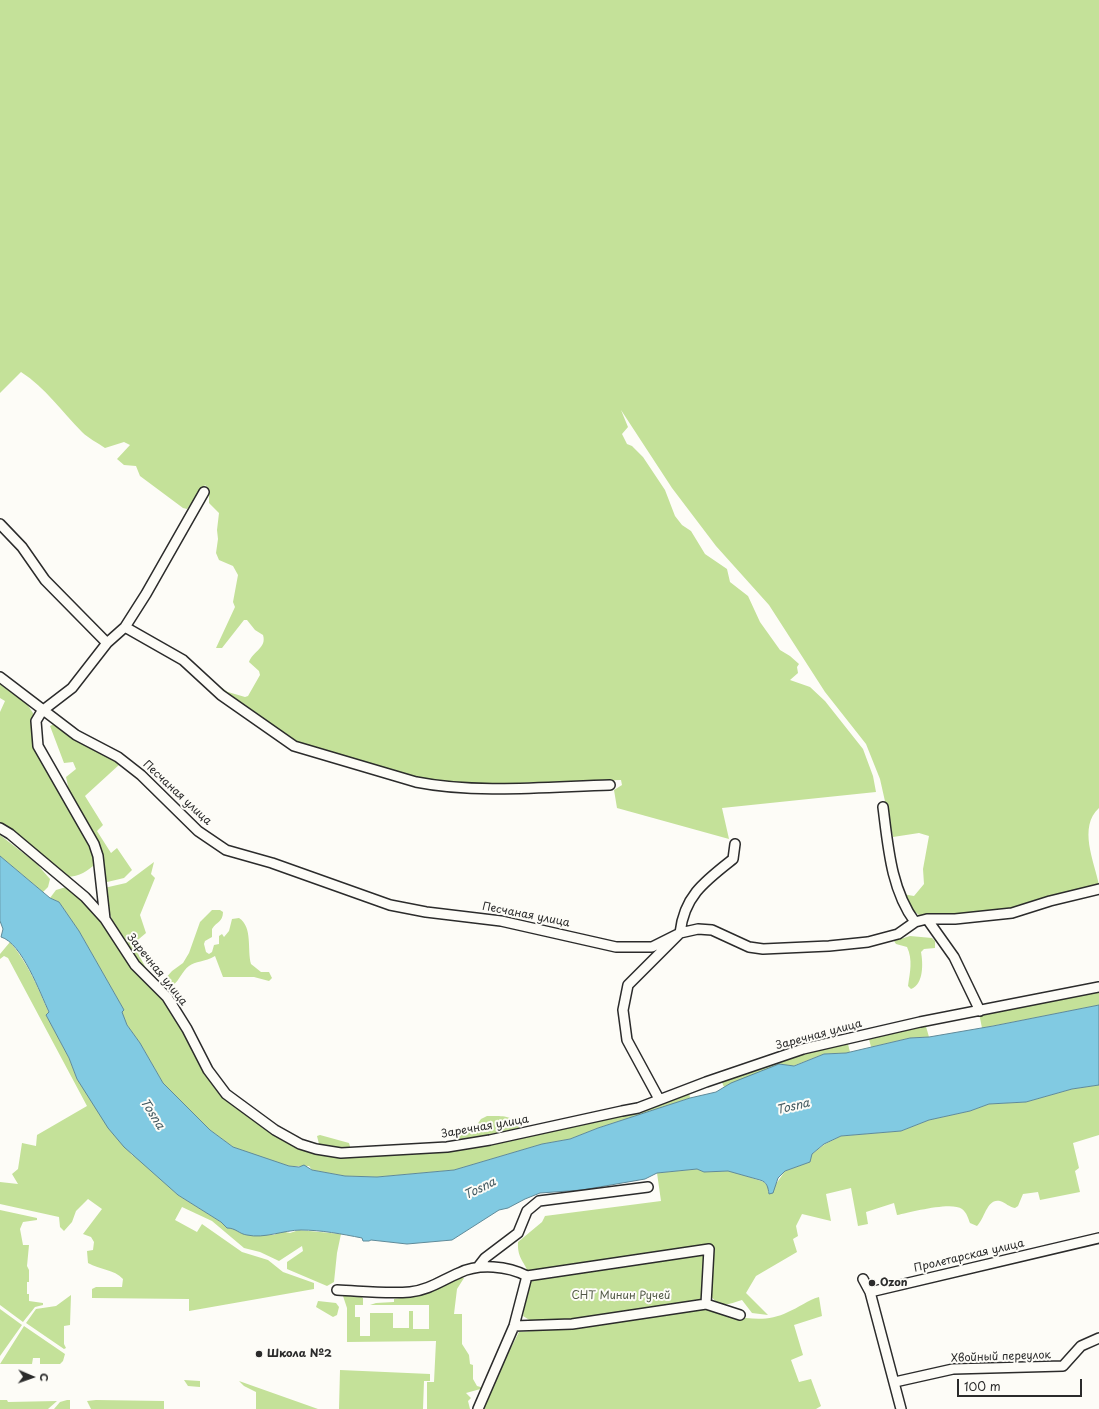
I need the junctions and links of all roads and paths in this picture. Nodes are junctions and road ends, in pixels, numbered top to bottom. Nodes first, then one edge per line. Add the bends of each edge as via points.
1 (204, 492) dead end
2 (0, 524) edge
3 (125, 627) junction
4 (107, 643) junction
5 (0, 677) edge
6 (42, 711) junction
7 (610, 785) dead end
8 (883, 807) dead end
9 (0, 828) edge
10 (736, 844) dead end
11 (1099, 889) edge
12 (105, 919) junction
13 (927, 919) junction
14 (915, 922) junction
15 (680, 933) junction
16 (1099, 987) edge
17 (980, 1011) junction
18 (658, 1099) junction
19 (648, 1187) dead end
20 (1099, 1238) edge
21 (478, 1268) junction
22 (527, 1276) junction
23 (863, 1278) dead end
24 (337, 1290) dead end
25 (870, 1292) junction
26 (706, 1304) junction
27 (740, 1315) dead end
28 (514, 1326) junction
29 (1099, 1338) edge
30 (895, 1382) junction
31 (478, 1409) edge
32 (901, 1409) edge

1 - 3 street
2 - 4 street via 22,547 44,580
3 - 4 street
3 - 7 street via 183,660 221,695 294,746 434,786 514,788
4 - 6 street via 72,688
5 - 6 street, Песчаная улица via 20,690
6 - 12 street via 36,721 38,746 94,844 98,856
6 - 15 street, Песчаная улица via 76,735 118,757 141,775 198,831 226,850 272,863 390,905 501,921 616,947 652,947
8 - 14 street via 891,863 900,895
9 - 12 street, Заречная улица via 85,897
10 - 15 street via 733,860 697,889 682,917
11 - 13 street, Песчаная улица via 1012,913
12 - 18 street, Заречная улица via 135,965 171,1003 208,1070 226,1094 275,1130 305,1146 341,1153 447,1147 630,1110
13 - 14 street, Песчаная улица
13 - 17 street via 954,957
14 - 15 street, Песчаная улица via 898,934 868,942 829,946 763,949 749,947 712,930 698,929
15 - 18 street via 628,985 623,1010 627,1040
16 - 17 street, Заречная улица
17 - 18 street, Заречная улица via 803,1049
19 - 21 street via 539,1201 527,1211 518,1233 485,1258
20 - 25 street, Пролетарская улица
21 - 22 street via 509,1268
21 - 24 street via 460,1272 433,1287 411,1292
22 - 26 street via 709,1250
22 - 28 street
23 - 25 street
25 - 30 street
26 - 27 street
26 - 28 street via 572,1324
28 - 31 street
29 - 30 street, Хвойный переулок via 1081,1346 1062,1366 953,1370
30 - 32 street

